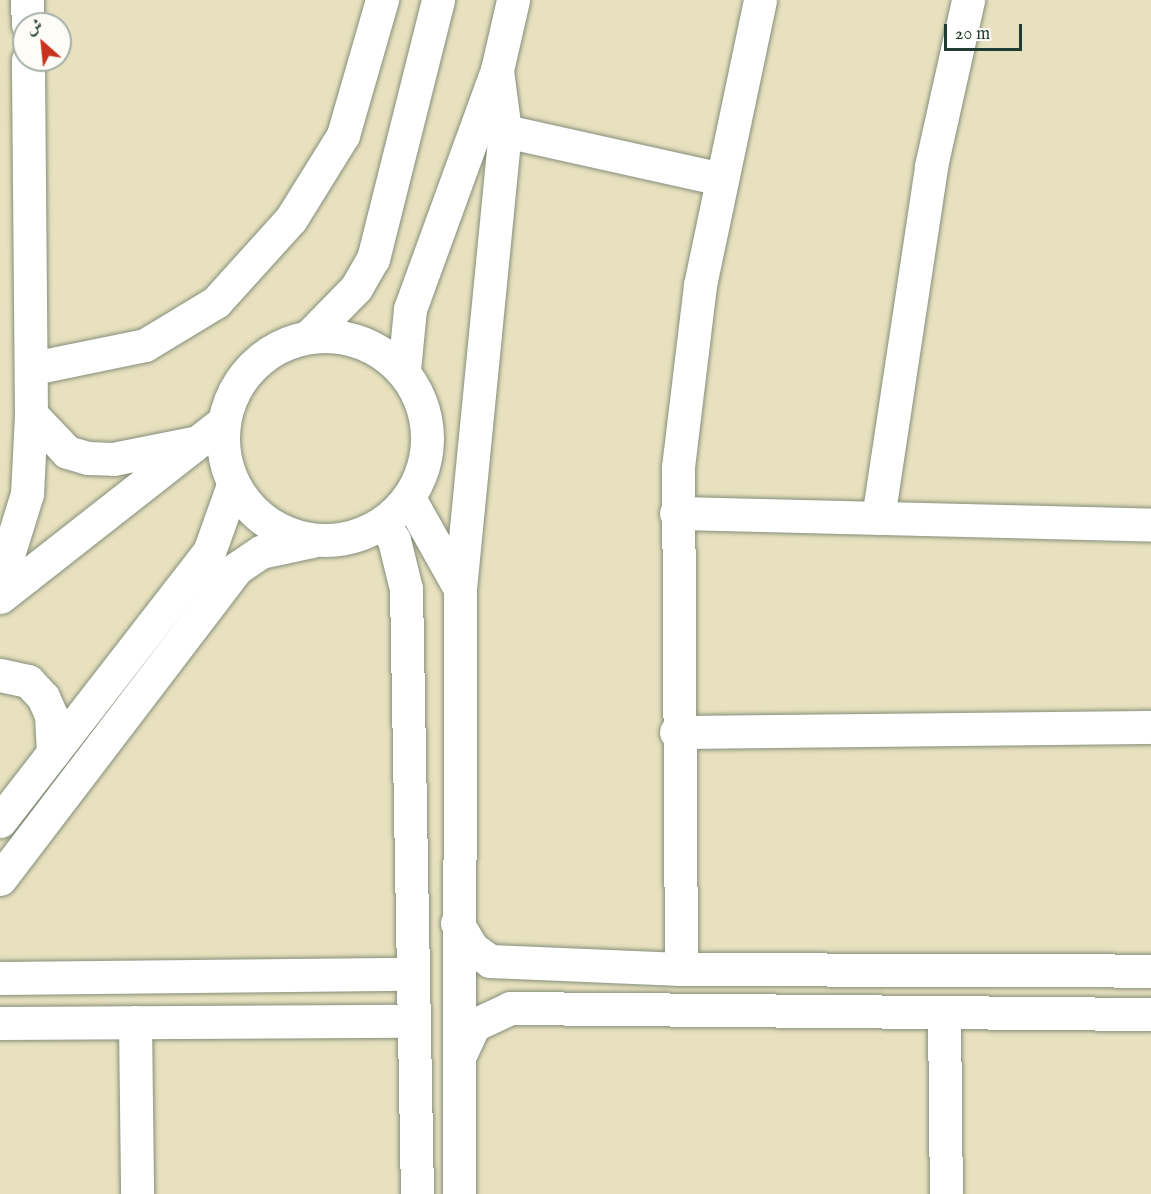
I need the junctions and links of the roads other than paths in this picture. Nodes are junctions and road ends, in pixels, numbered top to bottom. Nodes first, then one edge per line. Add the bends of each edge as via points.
1 (382, 0) edge
2 (438, 0) edge
3 (513, 0) edge
4 (760, 0) edge
5 (968, 0) edge
6 (497, 70) junction
7 (28, 72) edge
8 (505, 131) junction
9 (722, 179) junction
10 (308, 337) junction
11 (33, 368) junction
12 (404, 370) junction
13 (31, 414) junction
14 (212, 432) junction
15 (233, 485) junction
16 (409, 498) junction
17 (676, 513) junction
18 (878, 518) junction
19 (383, 523) junction
20 (1151, 525) edge
21 (316, 540) junction
22 (0, 582) edge
23 (460, 589) junction
24 (0, 597) edge
25 (0, 675) edge
26 (1151, 728) edge
27 (676, 732) junction
28 (53, 753) junction
29 (0, 821) edge
30 (0, 879) edge
31 (457, 923) junction
32 (681, 969) junction
33 (1151, 970) edge
34 (411, 974) junction
35 (0, 978) edge
36 (945, 1012) junction
37 (1151, 1014) edge
38 (411, 1021) junction
39 (135, 1022) junction
40 (0, 1023) edge
41 (458, 1059) junction
42 (137, 1194) edge
43 (417, 1194) edge
44 (459, 1194) edge
45 (946, 1194) edge

1 - 11 main road via 343,135 291,219 216,302 145,345
2 - 10 main road via 373,259 356,288
3 - 6 main road
4 - 9 main road
5 - 18 main road via 931,166
6 - 8 main road
6 - 12 main road via 410,309
7 - 11 main road
8 - 9 main road
8 - 23 main road
9 - 17 main road via 700,285
10 - 12 main road via 360,341
10 - 14 main road via 277,347 252,366
11 - 13 main road
12 - 16 main road via 421,400 428,434 424,467
13 - 14 main road via 67,452 88,458 113,459
13 - 22 main road via 27,494
14 - 15 main road
14 - 24 main road
15 - 21 main road via 254,512 283,532
15 - 28 main road via 208,552
16 - 19 main road
16 - 23 main road
17 - 18 main road
17 - 27 main road
18 - 20 main road
19 - 21 main road via 351,537
19 - 34 main road via 394,540 406,589
21 - 30 main road via 261,552 237,568
23 - 31 main road
25 - 28 main road via 28,681 43,697 51,715
26 - 27 main road
27 - 32 main road
28 - 29 main road
31 - 32 main road via 472,948 490,961
31 - 41 main road
32 - 33 main road
34 - 35 main road
34 - 38 main road
36 - 37 main road
36 - 41 main road via 510,1008 474,1026
36 - 45 main road
38 - 39 main road
38 - 43 main road
39 - 40 main road
39 - 42 main road
41 - 44 main road

